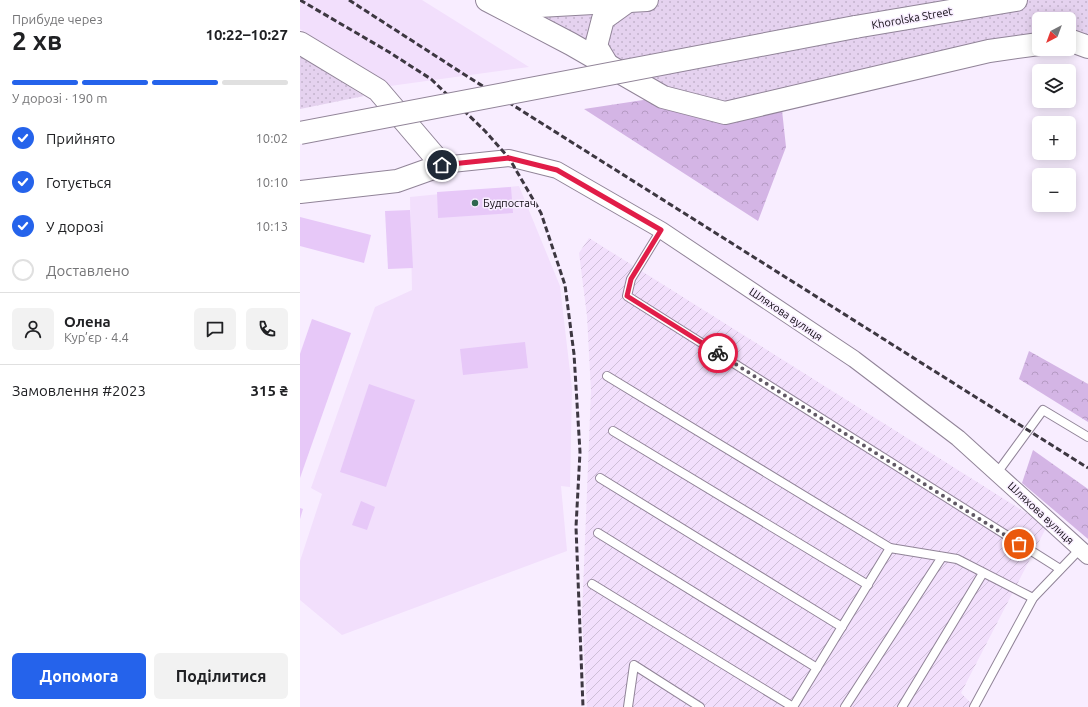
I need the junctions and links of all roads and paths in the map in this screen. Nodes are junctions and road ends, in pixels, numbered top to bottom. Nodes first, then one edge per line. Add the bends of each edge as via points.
1 (637, 0) edge
2 (1016, 0) edge
3 (495, 4) edge
4 (300, 43) edge
5 (1076, 43) edge
6 (1032, 45) edge
7 (1088, 47) edge
8 (608, 66) junction
9 (300, 133) edge
10 (442, 165) junction
11 (300, 192) edge
12 (661, 230) junction
13 (608, 376) dead end
14 (613, 431) dead end
15 (1088, 437) edge
16 (997, 473) junction
17 (600, 478) dead end
18 (598, 533) dead end
19 (890, 548) junction
20 (1084, 553) edge
21 (942, 557) junction
22 (1060, 570) junction
23 (983, 572) junction
24 (592, 584) dead end
25 (868, 585) junction
26 (1033, 598) junction
27 (842, 627) junction
28 (817, 668) junction
29 (628, 707) edge
30 (700, 707) edge
31 (793, 707) edge
32 (845, 707) edge
33 (902, 707) edge
34 (974, 707) edge

1 - 3 street
1 - 8 street via 603,19 596,46
2 - 9 street, Khorolska Street, bridge
3 - 8 street
4 - 10 street via 378,90
5 - 7 street
6 - 8 street via 989,51 725,113 663,97
10 - 11 street via 397,181
10 - 12 street, Шляхова вулиця via 509,158 557,170
12 - 16 street, Шляхова вулиця via 854,359 958,438
12 - 22 lane via 631,279 627,296
13 - 19 lane
14 - 25 lane
15 - 16 lane via 1043,410
16 - 20 street, Шляхова вулиця
17 - 27 lane
18 - 28 lane
19 - 21 lane
19 - 25 lane
20 - 22 lane
21 - 23 lane via 957,559
21 - 32 lane
22 - 26 lane
23 - 26 lane
23 - 33 lane
24 - 31 lane
25 - 27 lane
26 - 34 lane
27 - 28 lane
28 - 31 lane
29 - 30 lane via 634,665

